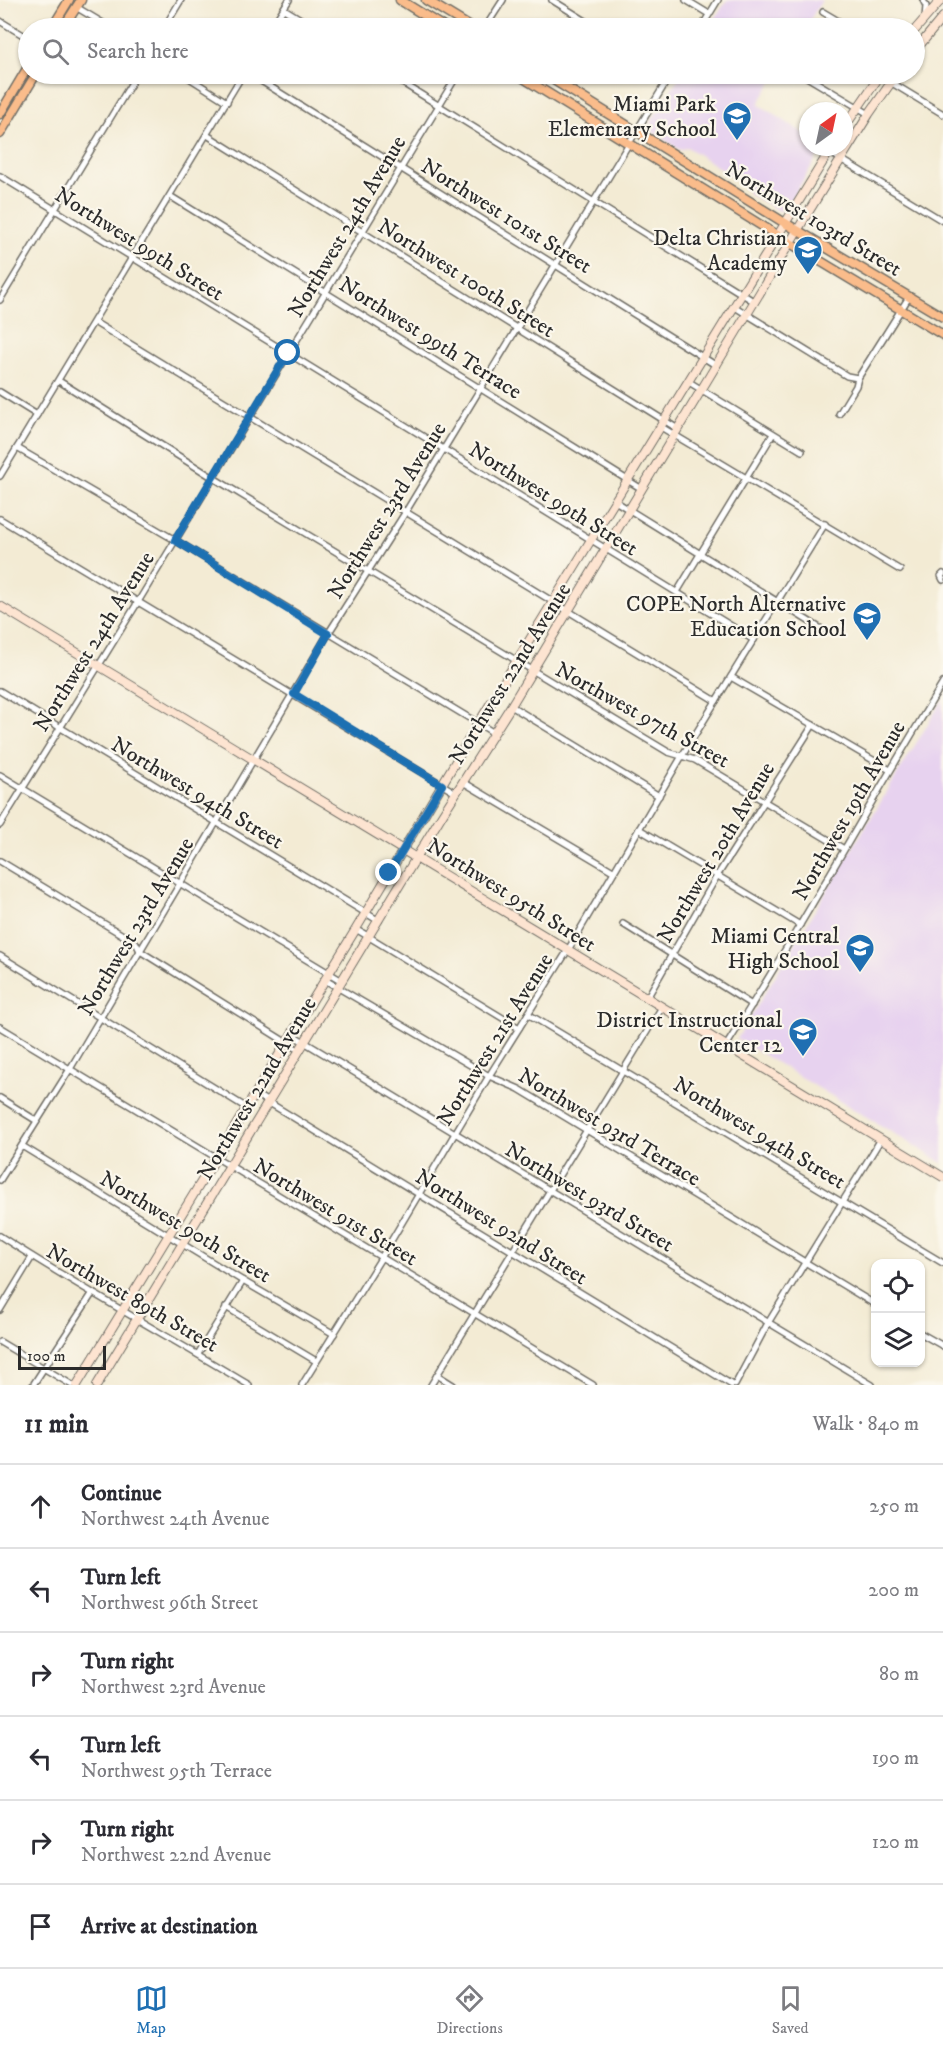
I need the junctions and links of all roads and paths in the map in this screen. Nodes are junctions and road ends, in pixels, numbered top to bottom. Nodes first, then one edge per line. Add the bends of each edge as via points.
1 (69, 0) edge
2 (181, 0) edge
3 (289, 0) edge
4 (400, 0) edge
5 (426, 0) edge
6 (503, 0) edge
7 (552, 0) edge
8 (686, 0) edge
9 (718, 0) edge
10 (923, 0) edge
11 (941, 0) edge
12 (78, 4) edge
13 (284, 9) junction
14 (823, 12) dead end
15 (709, 14) junction
16 (58, 18) edge
17 (69, 18) edge
18 (97, 18) edge
19 (170, 18) edge
20 (278, 18) edge
21 (299, 18) edge
22 (430, 18) edge
23 (456, 18) edge
24 (491, 18) edge
25 (581, 18) edge
26 (706, 18) edge
27 (833, 18) edge
28 (925, 19) joint
29 (942, 20) edge
30 (0, 21) edge
31 (18, 32) edge
32 (925, 40) edge
33 (18, 84) edge
34 (30, 84) edge
35 (131, 84) edge
36 (199, 84) edge
37 (237, 84) edge
38 (266, 84) edge
39 (404, 84) edge
40 (452, 84) edge
41 (533, 84) edge
42 (560, 84) edge
43 (664, 84) edge
44 (819, 84) edge
45 (873, 84) edge
46 (890, 84) edge
47 (894, 84) edge
48 (227, 102) junction
49 (439, 105) junction
50 (857, 107) junction
51 (853, 113) edge
52 (0, 114) edge
53 (868, 114) junction
54 (943, 114) edge
55 (635, 130) junction
56 (0, 134) edge
57 (207, 135) junction
58 (627, 143) junction
59 (826, 156) edge
60 (837, 156) edge
61 (840, 159) junction
62 (400, 168) junction
63 (0, 176) edge
64 (170, 196) junction
65 (593, 202) junction
66 (55, 210) junction
67 (943, 221) edge
68 (785, 223) junction
69 (797, 230) junction
70 (362, 231) junction
71 (778, 236) junction
72 (790, 243) junction
73 (133, 258) junction
74 (556, 265) junction
75 (326, 291) junction
76 (743, 295) junction
77 (909, 297) junction
78 (0, 300) edge
79 (755, 302) junction
80 (735, 307) junction
81 (901, 310) junction
82 (747, 315) junction
83 (943, 317) edge
84 (94, 322) junction
85 (517, 328) junction
86 (942, 332) edge
87 (288, 353) junction
88 (704, 358) junction
89 (717, 366) junction
90 (858, 378) junction
91 (58, 381) junction
92 (689, 382) junction
93 (480, 388) junction
94 (702, 390) junction
95 (0, 392) edge
96 (839, 414) dead end
97 (37, 415) junction
98 (248, 418) junction
99 (663, 423) junction
100 (676, 432) junction
101 (773, 434) junction
102 (17, 448) junction
103 (443, 448) junction
104 (802, 451) dead end
105 (0, 476) edge
106 (212, 477) junction
107 (747, 478) junction
108 (628, 480) junction
109 (642, 489) junction
110 (615, 501) junction
111 (629, 510) junction
112 (405, 513) junction
113 (0, 519) edge
114 (825, 524) junction
115 (175, 540) junction
116 (591, 540) junction
117 (606, 549) junction
118 (700, 555) junction
119 (900, 570) dead end
120 (367, 571) junction
121 (943, 574) edge
122 (943, 580) edge
123 (677, 592) junction
124 (138, 602) junction
125 (553, 602) junction
126 (777, 602) junction
127 (0, 606) edge
128 (568, 611) junction
129 (824, 630) dead end
130 (328, 634) junction
131 (754, 640) junction
132 (517, 662) junction
133 (99, 666) junction
134 (532, 671) junction
135 (731, 677) junction
136 (943, 683) edge
137 (0, 691) edge
138 (294, 694) junction
139 (716, 701) junction
140 (511, 706) junction
141 (478, 724) junction
142 (813, 725) junction
143 (59, 727) junction
144 (494, 733) junction
145 (682, 756) junction
146 (254, 760) junction
147 (890, 770) junction
148 (0, 775) edge
149 (463, 782) junction
150 (442, 785) junction
151 (22, 788) junction
152 (456, 793) junction
153 (659, 796) junction
154 (763, 802) junction
155 (217, 822) junction
156 (0, 825) edge
157 (639, 829) junction
158 (403, 849) junction
159 (844, 849) junction
160 (417, 857) junction
161 (0, 861) edge
162 (613, 871) junction
163 (717, 876) junction
164 (180, 882) junction
165 (366, 913) junction
166 (379, 921) junction
167 (623, 924) dead end
168 (800, 925) junction
169 (356, 929) junction
170 (369, 936) junction
171 (568, 950) junction
172 (140, 951) junction
173 (672, 955) junction
174 (0, 957) edge
175 (327, 976) junction
176 (340, 984) junction
177 (647, 998) junction
178 (752, 1005) junction
179 (662, 1007) junction
180 (528, 1014) junction
181 (99, 1017) junction
182 (0, 1027) edge
183 (519, 1028) junction
184 (291, 1034) junction
185 (286, 1042) junction
186 (305, 1042) junction
187 (726, 1046) junction
188 (300, 1051) junction
189 (69, 1070) junction
190 (624, 1070) junction
191 (489, 1076) junction
192 (255, 1094) junction
193 (0, 1098) edge
194 (268, 1102) junction
195 (247, 1108) junction
196 (37, 1121) junction
197 (587, 1130) junction
198 (455, 1133) junction
199 (881, 1139) junction
200 (22, 1146) junction
201 (216, 1158) junction
202 (230, 1166) junction
203 (3, 1169) edge
204 (943, 1177) edge
205 (0, 1180) edge
206 (550, 1190) junction
207 (419, 1193) junction
208 (843, 1202) junction
209 (169, 1235) junction
210 (0, 1236) edge
211 (183, 1243) junction
212 (512, 1253) junction
213 (32, 1257) junction
214 (381, 1258) junction
215 (806, 1263) junction
216 (943, 1263) edge
217 (243, 1281) junction
218 (92, 1294) junction
219 (871, 1302) edge
220 (226, 1307) junction
221 (0, 1310) edge
222 (122, 1311) junction
223 (475, 1313) junction
224 (138, 1318) junction
225 (768, 1323) junction
226 (334, 1334) junction
227 (925, 1335) edge
228 (0, 1342) edge
229 (943, 1346) edge
230 (198, 1354) junction
231 (316, 1361) junction
232 (44, 1368) junction
233 (437, 1375) junction
234 (33, 1385) edge
235 (72, 1385) edge
236 (77, 1385) edge
237 (97, 1385) edge
238 (249, 1385) edge
239 (302, 1385) edge
240 (431, 1385) edge
241 (453, 1385) edge
242 (593, 1385) edge
243 (734, 1385) edge
244 (872, 1385) edge

1 - 16 main road
2 - 19 street
3 - 13 street
4 - 22 main road
5 - 23 main road
6 - 24 street
7 - 25 street
8 - 15 street
9 - 15 street
10 - 28 street
11 - 28 main road
12 - 17 main road
12 - 18 street
13 - 20 street
13 - 21 street
14 - 27 street
15 - 26 street
29 - 32 main road
30 - 31 street
33 - 52 main road
34 - 56 main road
35 - 66 street
36 - 48 street
37 - 48 street
38 - 62 street, Northwest 101st Street
39 - 49 street
40 - 49 street, Northwest 24th Avenue
41 - 58 main road, Northwest 103rd Street
42 - 55 main road, Northwest 103rd Street
43 - 55 street, Northwest 23rd Avenue
44 - 50 street
45 - 50 main road
46 - 53 main road, Northwest 22nd Avenue
47 - 54 street
48 - 57 street
49 - 62 street, Northwest 24th Avenue
49 - 65 street
50 - 51 main road
50 - 53 street
53 - 61 main road, Northwest 22nd Avenue
55 - 58 street, Northwest 23rd Avenue
55 - 68 main road, Northwest 103rd Street
57 - 64 street
57 - 70 street, Northwest 100th Street
58 - 65 street, Northwest 23rd Avenue
58 - 71 main road, Northwest 103rd Street
59 - 68 main road, Northwest 22nd Avenue
60 - 61 street
61 - 67 street
61 - 69 main road, Northwest 22nd Avenue
62 - 70 street, Northwest 24th Avenue
62 - 74 street, Northwest 101st Street
63 - 66 street, Northwest 99th Street
64 - 73 street
64 - 75 street, Northwest 99th Terrace
65 - 74 street, Northwest 23rd Avenue
65 - 76 street
66 - 73 street, Northwest 99th Street
66 - 78 street
68 - 69 main road, Northwest 103rd Street
68 - 71 main road, Northwest 22nd Avenue
69 - 72 main road, Northwest 22nd Avenue
69 - 77 main road, Northwest 103rd Street
70 - 75 street, Northwest 24th Avenue
70 - 85 street, Northwest 100th Street
71 - 72 main road, Northwest 103rd Street
71 - 76 main road, Northwest 22nd Avenue
72 - 79 main road, Northwest 22nd Avenue
72 - 81 main road, Northwest 103rd Street
73 - 84 street
73 - 87 street, Northwest 99th Street
74 - 85 street, Northwest 23rd Avenue
74 - 88 street, Northwest 101st Street
75 - 87 street, Northwest 24th Avenue
75 - 93 street, Northwest 99th Terrace
76 - 79 street
76 - 80 main road, Northwest 22nd Avenue
77 - 81 street
77 - 83 main road, Northwest 103rd Street
79 - 82 main road, Northwest 22nd Avenue
80 - 82 street
80 - 88 main road, Northwest 22nd Avenue
81 - 86 main road, Northwest 103rd Street
81 - 90 street
82 - 89 main road, Northwest 22nd Avenue
82 - 90 street via 847,376
84 - 91 street
84 - 98 street
85 - 93 street, Northwest 23rd Avenue
85 - 99 street, Northwest 100th Street
87 - 98 street, Northwest 24th Avenue
87 - 103 street, Northwest 99th Street
88 - 89 street, Northwest 101st Street
88 - 92 main road, Northwest 22nd Avenue
89 - 94 main road, Northwest 22nd Avenue
90 - 96 street
91 - 97 street
91 - 106 street, Northwest 97th Street
92 - 94 street
92 - 99 main road, Northwest 22nd Avenue
93 - 103 street, Northwest 23rd Avenue
93 - 108 street, Northwest 99th Terrace
94 - 100 main road, Northwest 22nd Avenue
94 - 101 street
95 - 97 street
97 - 102 street
98 - 106 street, Northwest 24th Avenue
98 - 112 street
99 - 100 street, Northwest 100th Street
99 - 108 main road, Northwest 22nd Avenue
100 - 107 street, Northwest 100th Street
100 - 109 main road, Northwest 22nd Avenue
101 - 104 street
101 - 107 street
102 - 105 street
102 - 115 street
103 - 112 street, Northwest 23rd Avenue
103 - 116 street, Northwest 99th Street
106 - 115 street, Northwest 24th Avenue
106 - 120 street, Northwest 97th Street
107 - 114 street, Northwest 100th Street
107 - 118 street
108 - 109 street, Northwest 99th Terrace
108 - 110 main road, Northwest 22nd Avenue
109 - 111 main road, Northwest 22nd Avenue
110 - 111 street
110 - 116 main road, Northwest 22nd Avenue
111 - 117 main road, Northwest 22nd Avenue
111 - 118 street
112 - 120 street, Northwest 23rd Avenue
112 - 125 street
113 - 124 street
114 - 119 street, Northwest 100th Street
114 - 126 street, Northwest 21st Avenue
115 - 124 street, Northwest 24th Avenue
115 - 130 street
116 - 117 street, Northwest 99th Street
116 - 125 main road, Northwest 22nd Avenue
117 - 123 street, Northwest 99th Street
117 - 128 main road, Northwest 22nd Avenue
118 - 123 street
118 - 126 street
120 - 130 street, Northwest 23rd Avenue
120 - 132 street, Northwest 97th Street
121 - 122 street
123 - 131 street, Northwest 99th Street
124 - 133 street, Northwest 24th Avenue
124 - 138 street
125 - 128 street
125 - 132 main road, Northwest 22nd Avenue
126 - 129 street
126 - 131 street, Northwest 21st Avenue
127 - 133 main road, Northwest 95th Street
128 - 134 main road, Northwest 22nd Avenue
128 - 139 street
130 - 138 street, Northwest 23rd Avenue
130 - 141 street
131 - 135 street, Northwest 21st Avenue
132 - 134 street, Northwest 97th Street
132 - 141 main road, Northwest 22nd Avenue
133 - 143 street, Northwest 24th Avenue
133 - 146 main road, Northwest 95th Street
134 - 140 main road, Northwest 22nd Avenue
134 - 145 street, Northwest 97th Street via 668,752
135 - 139 street, Northwest 21st Avenue
135 - 142 street
136 - 147 street, Northwest 19th Avenue
137 - 143 street, Northwest 94th Street
138 - 146 street, Northwest 23rd Avenue
138 - 150 street
139 - 145 street, Northwest 21st Avenue
140 - 144 main road, Northwest 22nd Avenue
140 - 153 street
141 - 144 street
141 - 150 main road, Northwest 22nd Avenue
142 - 147 street
142 - 154 street, Northwest 20th Avenue
143 - 151 street, Northwest 24th Avenue
143 - 155 street, Northwest 94th Street
144 - 149 main road, Northwest 22nd Avenue
145 - 153 street, Northwest 21st Avenue
145 - 154 street, Northwest 97th Street
146 - 155 street, Northwest 23rd Avenue
146 - 158 main road, Northwest 95th Street
147 - 159 street, Northwest 19th Avenue
148 - 151 street, Northwest 93rd Terrace
149 - 152 main road, Northwest 22nd Avenue
149 - 162 street
150 - 152 street
150 - 158 main road, Northwest 22nd Avenue
151 - 156 street, Northwest 24th Avenue
151 - 164 street, Northwest 93rd Terrace
152 - 160 main road, Northwest 22nd Avenue
153 - 157 street, Northwest 21st Avenue
154 - 159 street, Northwest 97th Street
154 - 163 street, Northwest 20th Avenue
155 - 164 street, Northwest 23rd Avenue
155 - 165 street, Northwest 94th Street
157 - 162 street, Northwest 21st Avenue
157 - 163 street
158 - 160 main road, Northwest 95th Street
158 - 165 main road, Northwest 22nd Avenue
159 - 168 street, Northwest 19th Avenue
160 - 166 main road, Northwest 22nd Avenue
160 - 171 main road, Northwest 95th Street
161 - 172 street via 136,943
162 - 171 street, Northwest 21st Avenue
163 - 168 street
163 - 173 street, Northwest 20th Avenue
164 - 172 street, Northwest 23rd Avenue
164 - 175 street, Northwest 93rd Terrace
165 - 166 street, Northwest 94th Street
165 - 169 main road, Northwest 22nd Avenue
166 - 170 main road, Northwest 22nd Avenue
167 - 173 street
168 - 178 street, Northwest 19th Avenue
169 - 170 street
169 - 175 main road, Northwest 22nd Avenue
170 - 176 main road, Northwest 22nd Avenue
170 - 183 street
171 - 177 main road, Northwest 95th Street
171 - 180 street, Northwest 21st Avenue
172 - 181 street, Northwest 23rd Avenue
172 - 185 street
173 - 177 street, Northwest 20th Avenue
173 - 178 street
174 - 181 street
175 - 176 street, Northwest 93rd Terrace
175 - 184 main road, Northwest 22nd Avenue
176 - 186 main road, Northwest 22nd Avenue
176 - 191 street, Northwest 93rd Terrace
177 - 179 main road, Northwest 95th Street
178 - 187 street, Northwest 19th Avenue
179 - 187 main road, Northwest 95th Street
179 - 190 street
180 - 183 street, Northwest 21st Avenue
180 - 190 street, Northwest 94th Street
181 - 189 street, Northwest 23rd Avenue
181 - 195 street
182 - 189 street, Northwest 91st Street
183 - 191 street, Northwest 21st Avenue
184 - 185 main road, Northwest 22nd Avenue
184 - 186 street, Northwest 93rd Street
185 - 188 street
185 - 192 main road, Northwest 22nd Avenue
186 - 188 main road, Northwest 22nd Avenue
186 - 198 street, Northwest 93rd Street
187 - 199 main road, Northwest 95th Street
188 - 194 main road, Northwest 22nd Avenue
189 - 196 street, Northwest 23rd Avenue
189 - 201 street, Northwest 91st Street
190 - 197 street
190 - 208 street, Northwest 94th Street
191 - 197 street, Northwest 93rd Terrace via 519,1089
191 - 198 street, Northwest 21st Avenue
192 - 194 street, Northwest 92nd Street
192 - 195 main road, Northwest 22nd Avenue
193 - 196 street
194 - 202 main road, Northwest 22nd Avenue
194 - 207 street, Northwest 92nd Street
195 - 201 main road, Northwest 22nd Avenue
196 - 200 street, Northwest 23rd Avenue
197 - 206 street
197 - 215 street, Northwest 93rd Terrace
198 - 206 street, Northwest 93rd Street
198 - 207 street, Northwest 21st Avenue
199 - 204 main road, Northwest 95th Street
199 - 208 street
200 - 203 street, Northwest 23rd Avenue
200 - 209 street, Northwest 90th Street
201 - 202 street, Northwest 91st Street
201 - 209 main road, Northwest 22nd Avenue
202 - 211 main road, Northwest 22nd Avenue
202 - 214 street, Northwest 91st Street
203 - 205 street, Northwest 23rd Avenue
206 - 212 street
206 - 225 street, Northwest 93rd Street
207 - 212 street, Northwest 92nd Street
207 - 214 street, Northwest 21st Avenue
208 - 215 street
208 - 216 street, Northwest 94th Street
209 - 211 street, Northwest 90th Street
209 - 222 main road, Northwest 22nd Avenue
210 - 213 street, Northwest 89th Street
211 - 217 street, Northwest 90th Street
211 - 224 main road, Northwest 22nd Avenue
212 - 223 street
212 - 243 street, Northwest 92nd Street
213 - 218 street, Northwest 89th Street
213 - 221 street
214 - 223 street, Northwest 91st Street
214 - 226 street, Northwest 21st Avenue
215 - 219 street, Northwest 93rd Terrace
215 - 225 street
217 - 220 street
217 - 226 street, Northwest 90th Street
218 - 222 street, Northwest 89th Street
218 - 232 street
220 - 230 street
220 - 231 street
222 - 224 street, Northwest 89th Street
222 - 236 main road, Northwest 22nd Avenue
223 - 233 street
223 - 242 street, Northwest 91st Street
224 - 230 street, Northwest 89th Street
224 - 237 main road, Northwest 22nd Avenue
225 - 243 street
225 - 244 street, Northwest 93rd Street
226 - 231 street, Northwest 21st Avenue
227 - 229 street
228 - 232 street
230 - 238 street, Northwest 89th Street
231 - 239 street, Northwest 21st Avenue
232 - 234 street
232 - 235 street
233 - 240 street
233 - 241 street

